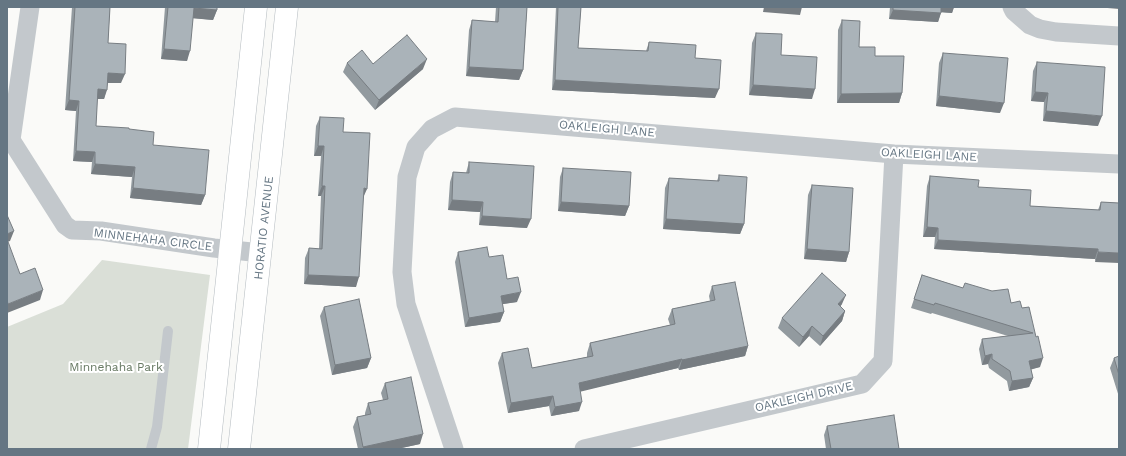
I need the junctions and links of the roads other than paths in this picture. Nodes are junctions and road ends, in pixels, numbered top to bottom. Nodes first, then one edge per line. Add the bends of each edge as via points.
1 (30, 7) edge
2 (256, 7) edge
3 (287, 7) edge
4 (1012, 7) edge
5 (1119, 36) edge
6 (9, 138) edge
7 (894, 154) junction
8 (1119, 164) edge
9 (231, 249) junction
10 (261, 253) junction
11 (168, 331) dead end
12 (152, 449) edge
13 (208, 449) edge
14 (239, 449) edge
15 (454, 449) edge
16 (584, 449) edge

1 - 6 street, MINNEHAHA CIRCLE
2 - 9 main road
3 - 10 main road, HORATIO AVENUE
4 - 5 street via 1030,25 1040,30
6 - 9 street, MINNEHAHA CIRCLE via 65,225 72,230 101,231
7 - 8 street, OAKLEIGH LANE
7 - 15 street, OAKLEIGH LANE via 455,117 432,129 416,147 407,177 402,272 406,304
7 - 16 street, OAKLEIGH DRIVE via 883,361 862,384
9 - 10 street, MINNEHAHA CIRCLE
9 - 13 main road
10 - 14 main road, HORATIO AVENUE
11 - 12 lane via 157,428

